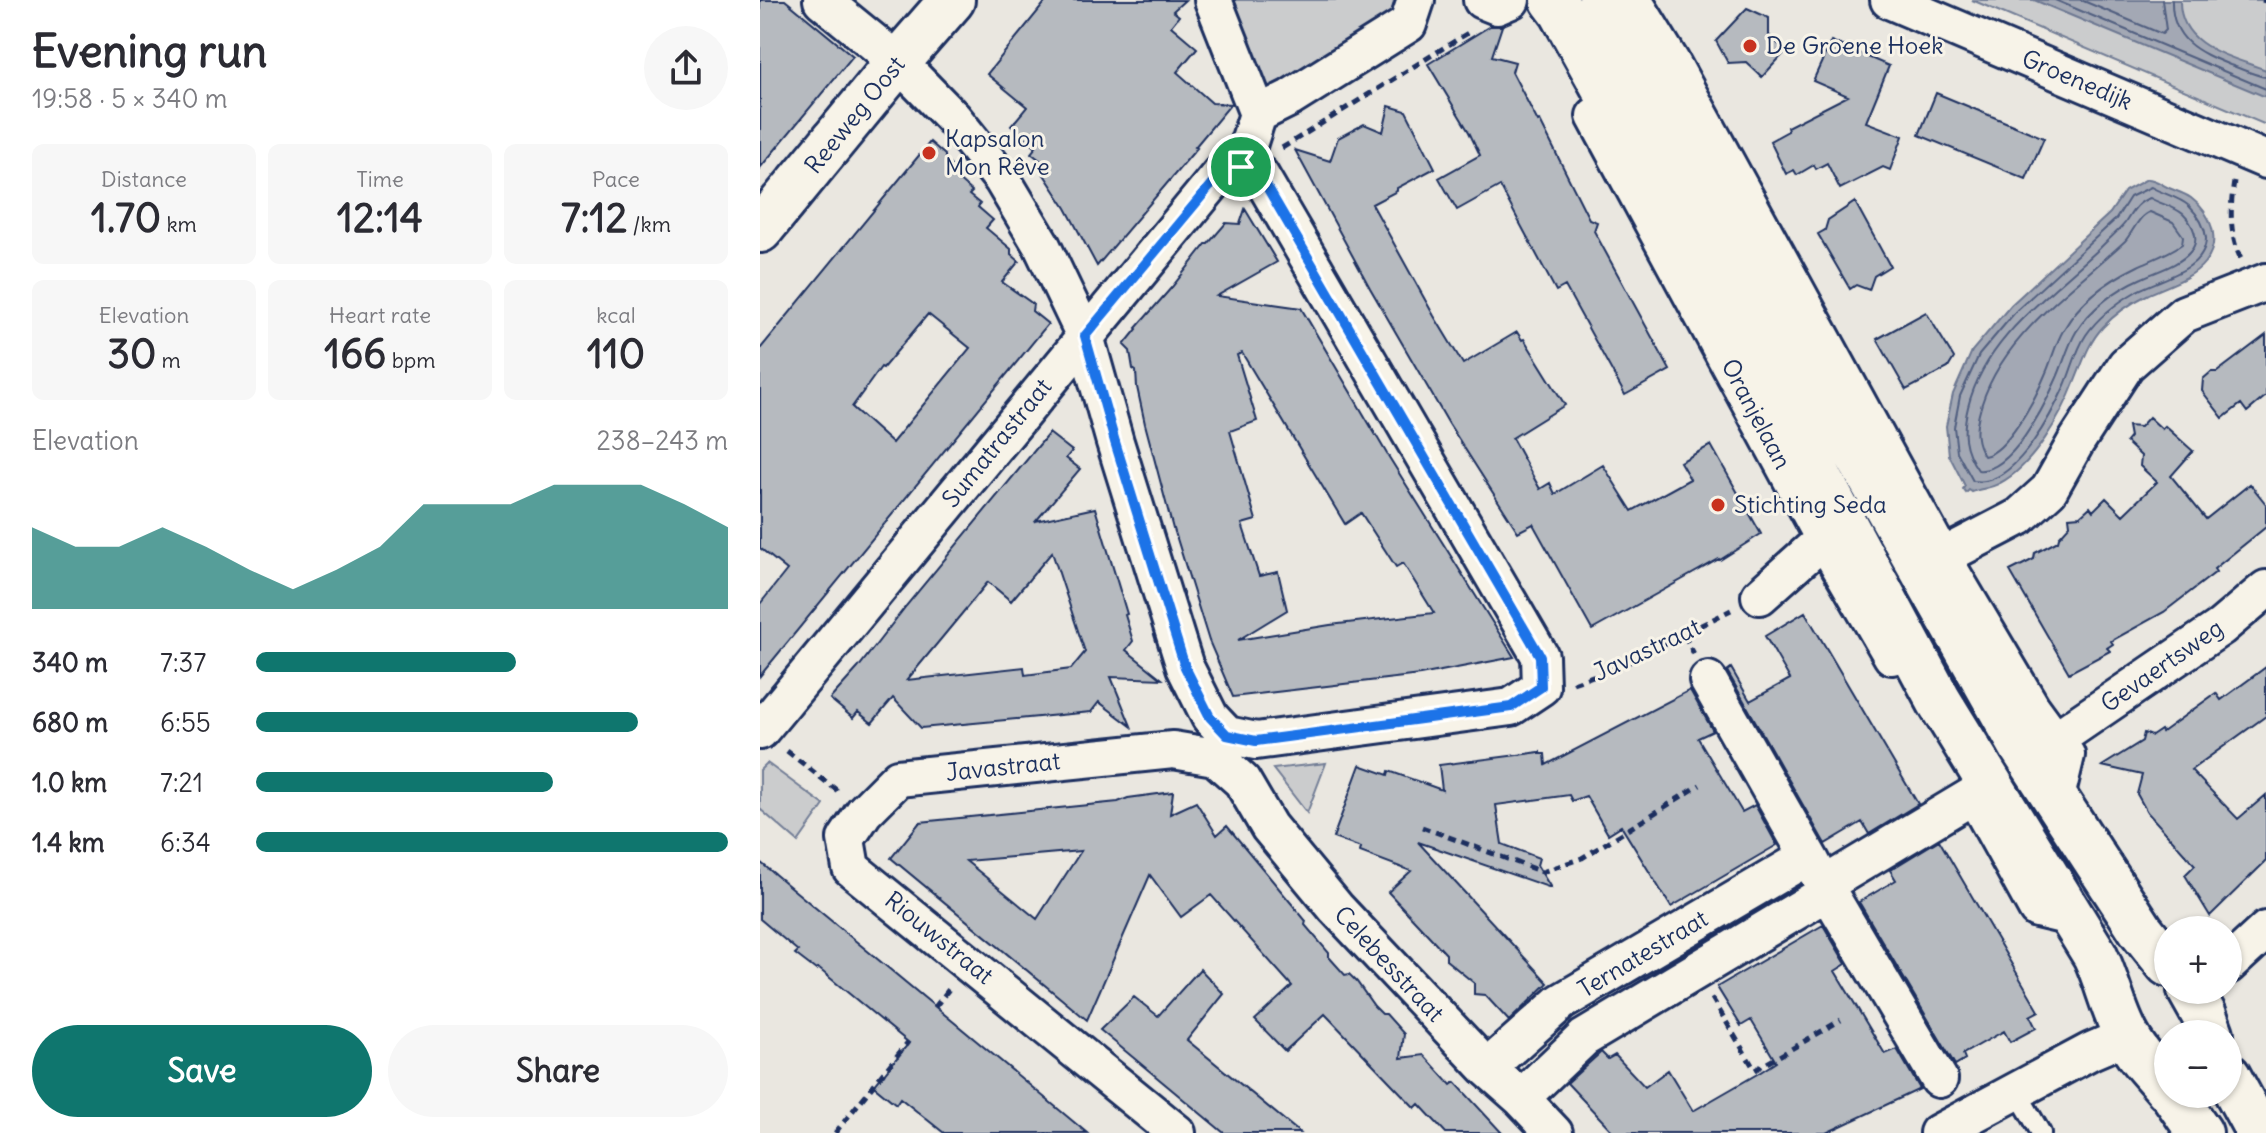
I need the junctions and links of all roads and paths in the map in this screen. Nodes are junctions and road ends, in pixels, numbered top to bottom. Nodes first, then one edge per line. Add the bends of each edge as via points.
1 (822, 0) edge
2 (952, 0) edge
3 (1213, 0) edge
4 (1633, 0) edge
5 (1889, 0) edge
6 (1572, 4) edge
7 (1493, 7) edge
8 (1412, 12) edge
9 (898, 62) junction
10 (1249, 141) junction
11 (2255, 156) edge
12 (765, 215) edge
13 (2263, 284) edge
14 (1085, 336) junction
15 (1824, 539) junction
16 (1942, 557) junction
17 (2266, 589) edge
18 (1760, 596) joint
19 (1708, 680) dead end
20 (1541, 687) junction
21 (760, 731) edge
22 (2055, 740) junction
23 (1242, 781) joint
24 (1700, 785) dead end
25 (1974, 795) junction
26 (2055, 801) junction
27 (864, 812) junction
28 (1422, 827) dead end
29 (1818, 874) junction
30 (2071, 917) junction
31 (2266, 930) edge
32 (2154, 946) edge
33 (2242, 952) edge
34 (2154, 968) edge
35 (1695, 970) junction
36 (2106, 978) junction
37 (1841, 1020) dead end
38 (908, 1042) dead end
39 (2144, 1048) edge
40 (1487, 1068) junction
41 (1939, 1079) dead end
42 (2017, 1092) junction
43 (1521, 1098) junction
44 (2242, 1099) edge
45 (2183, 1108) edge
46 (2259, 1127) edge
47 (835, 1133) edge
48 (1177, 1133) edge
49 (1554, 1133) edge
50 (1938, 1133) edge
51 (2041, 1133) edge
52 (2200, 1133) edge

1 - 9 street
2 - 9 main road, Reeweg Oost
3 - 10 street
4 - 16 street
5 - 11 street, Groenedijk
6 - 15 street, Oranjelaan via 1548,30
6 - 26 main road
6 - 30 main road, Oranjelaan via 1939,701
7 - 10 path via 1469,33 1279,150
8 - 10 street, Sumatrastraat via 1290,98
9 - 12 main road, Reeweg Oost
9 - 14 street via 1002,179 1042,246
10 - 14 street, Sumatrastraat
10 - 20 street via 1260,175 1540,656
11 - 13 path via 2233,184 2231,215 2234,246
13 - 16 street via 2184,314 2126,365 2049,490 2019,517
14 - 20 street via 1185,667 1210,717 1227,735 1256,741 1511,707
14 - 21 street, Sumatrastraat
15 - 18 street
15 - 25 street, Oranjelaan
16 - 22 street
17 - 22 street, Gevaertsweg via 2221,627
18 - 20 path, Javastraat via 1621,666 1572,684
19 - 29 street
21 - 27 path
22 - 26 street via 2066,755
23 - 27 street, Javastraat via 1215,757 1173,750 898,778
23 - 40 street, Celebesstraat via 1269,827 1336,908
24 - 28 path via 1582,858 1542,872
25 - 29 street
25 - 30 street, Oranjelaan via 2037,909
26 - 32 main road
27 - 48 street, Riouwstraat via 846,839 851,868
29 - 35 street, Ternatestraat via 1821,896
29 - 40 street, Ternatestraat via 1799,862 1561,1002
29 - 41 street
30 - 36 main road, Oranjelaan
31 - 33 street
34 - 36 main road via 2142,962 2122,966
35 - 37 path via 1755,1070
35 - 43 street, Ternatestraat via 1584,1038
36 - 39 main road, Oranjelaan via 2113,1004
38 - 47 path
39 - 42 street via 2091,1051
40 - 43 street, Celebesstraat
42 - 50 street
42 - 51 lane
43 - 49 street, Celebesstraat
44 - 46 main road
45 - 52 main road

